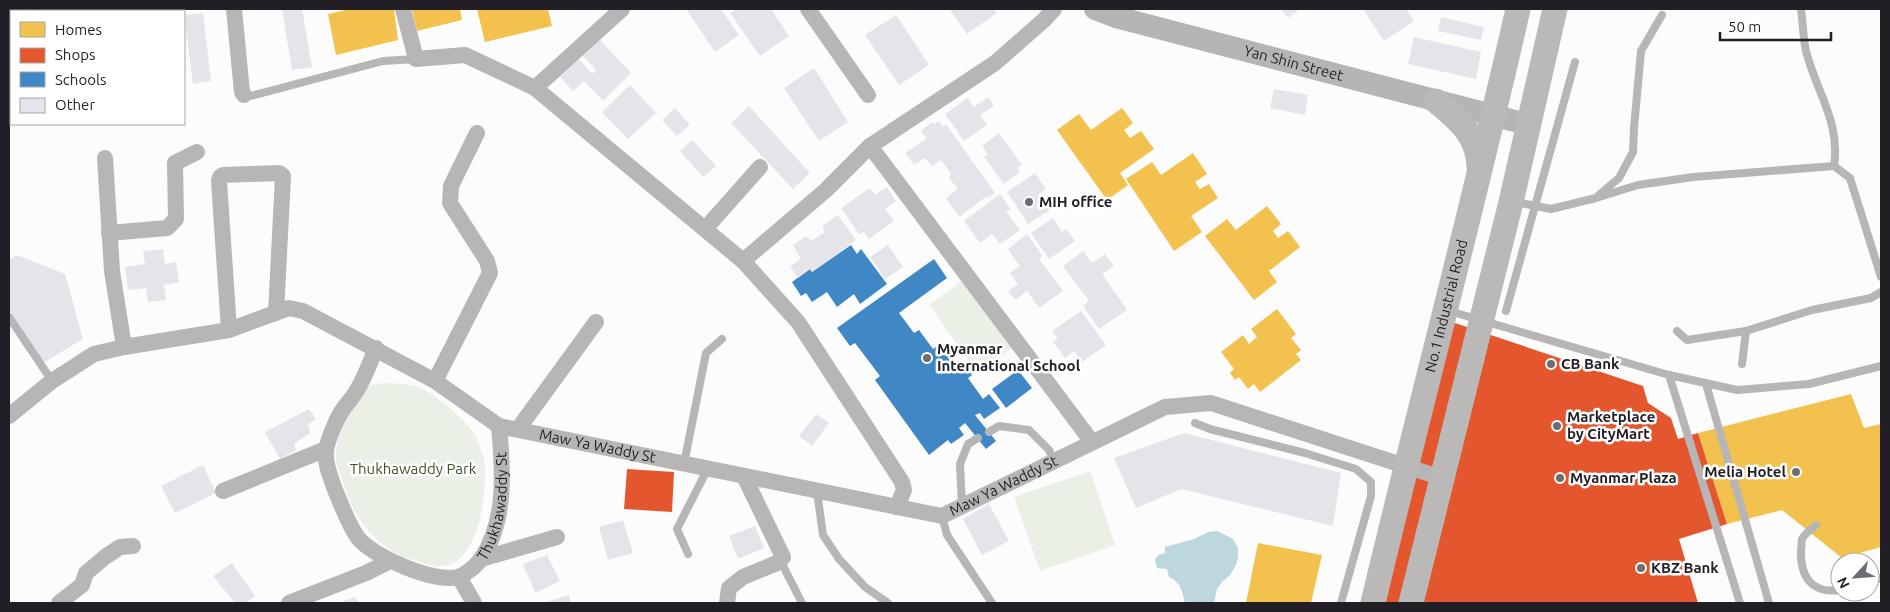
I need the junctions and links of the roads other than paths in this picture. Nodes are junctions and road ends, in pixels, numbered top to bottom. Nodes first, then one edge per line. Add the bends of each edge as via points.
1 (234, 9) edge
2 (403, 9) edge
3 (622, 9) edge
4 (808, 9) edge
5 (1054, 9) edge
6 (1095, 9) edge
7 (1518, 9) edge
8 (1555, 9) edge
9 (1801, 9) edge
10 (1662, 15) dead end
11 (416, 59) junction
12 (1575, 62) dead end
13 (535, 88) junction
14 (244, 95) joint
15 (868, 95) dead end
16 (1436, 101) junction
17 (1494, 115) junction
18 (1530, 125) junction
19 (477, 133) dead end
20 (870, 146) junction
21 (197, 152) dead end
22 (105, 158) dead end
23 (1834, 166) junction
24 (760, 167) dead end
25 (1479, 177) junction
26 (1596, 198) junction
27 (1523, 203) junction
28 (705, 229) junction
29 (109, 233) junction
30 (743, 261) junction
31 (1881, 277) edge
32 (1881, 292) edge
33 (1446, 310) junction
34 (1506, 311) dead end
35 (276, 313) junction
36 (9, 317) edge
37 (1482, 320) junction
38 (596, 322) dead end
39 (229, 330) junction
40 (1677, 331) dead end
41 (1746, 331) junction
42 (722, 339) dead end
43 (124, 347) junction
44 (376, 348) junction
45 (1742, 364) dead end
46 (1881, 366) edge
47 (1669, 375) junction
48 (52, 381) junction
49 (435, 381) junction
50 (1706, 384) junction
51 (9, 416) edge
52 (1196, 423) dead end
53 (499, 426) junction
54 (518, 429) junction
55 (989, 432) dead end
56 (978, 438) dead end
57 (1092, 442) junction
58 (326, 449) junction
59 (1054, 461) junction
60 (684, 464) junction
61 (1405, 467) junction
62 (708, 468) junction
63 (744, 476) junction
64 (1442, 478) junction
65 (223, 491) dead end
66 (817, 491) junction
67 (962, 506) junction
68 (897, 507) junction
69 (942, 516) junction
70 (1816, 525) dead end
71 (557, 536) dead end
72 (133, 546) dead end
73 (688, 554) dead end
74 (481, 559) junction
75 (780, 560) junction
76 (390, 561) junction
77 (459, 577) junction
78 (1830, 589) edge
79 (59, 603) edge
80 (289, 603) edge
81 (474, 603) edge
82 (728, 603) edge
83 (802, 603) edge
84 (888, 603) edge
85 (992, 603) edge
86 (1341, 603) edge
87 (1372, 603) edge
88 (1411, 603) edge
89 (1740, 603) edge
90 (1769, 603) edge

1 - 14 street
2 - 11 street
3 - 13 street
4 - 15 street
5 - 20 street via 995,62
6 - 16 main road, Yan Shin Street
7 - 17 main road, No.1 Industrial Road
8 - 18 main road
9 - 23 lane via 1806,51 1834,129
10 - 26 lane via 1642,51 1634,152 1619,178
11 - 13 street via 464,55
11 - 14 lane via 383,61 247,97
12 - 27 lane
13 - 28 street
16 - 17 main road, Yan Shin Street
16 - 25 main road via 1457,118 1472,137 1479,157
17 - 18 main road, Yan Shin Street
17 - 25 main road, No.1 Industrial Road
18 - 27 main road
19 - 49 street via 451,186 450,202 487,261 490,273
20 - 30 street via 826,190
20 - 57 street
21 - 29 street via 176,162 176,219 167,228
22 - 29 street
23 - 26 lane via 1693,176 1638,185
23 - 31 lane via 1850,178
24 - 28 street
25 - 33 main road, No.1 Industrial Road
26 - 27 lane via 1551,208
27 - 34 lane
27 - 37 main road
28 - 30 street
29 - 43 street
30 - 68 street via 798,322 902,482 904,490
32 - 41 lane via 1871,298 1812,310
33 - 37 lane
33 - 61 main road, No.1 Industrial Road
35 - 39 street
35 - 39 street via 283,176 280,173 223,175 219,181
35 - 44 street via 289,308 303,311
36 - 48 lane
37 - 47 lane
37 - 64 main road
38 - 54 street
39 - 43 street
40 - 41 lane via 1687,340
41 - 45 lane
42 - 60 lane via 706,353
43 - 48 street via 94,354
44 - 49 street
44 - 58 street via 357,391 342,409
46 - 50 lane via 1809,384 1738,390
47 - 50 lane
47 - 89 lane
48 - 51 street
49 - 53 street
50 - 90 lane
52 - 86 lane via 1356,468 1371,482 1371,496
53 - 54 street, Maw Ya Waddy St
53 - 74 street, Thukhawaddy St via 501,504
54 - 60 street, Maw Ya Waddy St
55 - 59 lane via 999,426 1029,430
56 - 67 lane via 968,444 960,464
57 - 59 street, Maw Ya Waddy St
57 - 61 street, Maw Ya Waddy St via 1165,407 1211,403
58 - 65 street
58 - 76 street, Thukhawaddy St via 327,467 359,539
59 - 67 street, Maw Ya Waddy St
60 - 62 street, Maw Ya Waddy St
61 - 64 street, Maw Ya Waddy St
61 - 87 main road, No.1 Industrial Road
62 - 63 street, Maw Ya Waddy St
62 - 73 lane via 677,529
63 - 66 street, Maw Ya Waddy St
63 - 75 street via 781,549 784,557
64 - 88 main road
66 - 68 street, Maw Ya Waddy St
66 - 84 lane via 823,535 838,559 865,587
67 - 69 street, Maw Ya Waddy St
68 - 69 street, Maw Ya Waddy St
69 - 85 lane via 947,535
70 - 78 lane via 1802,539 1802,571 1806,579 1817,587
71 - 74 street
72 - 79 street via 120,548 105,557 86,573 82,585
74 - 77 street, Thukhawaddy St
75 - 82 street via 743,577 730,588
75 - 83 lane
76 - 77 street, Thukhawaddy St via 421,574
76 - 80 street
77 - 81 street, Thukhawaddy St

